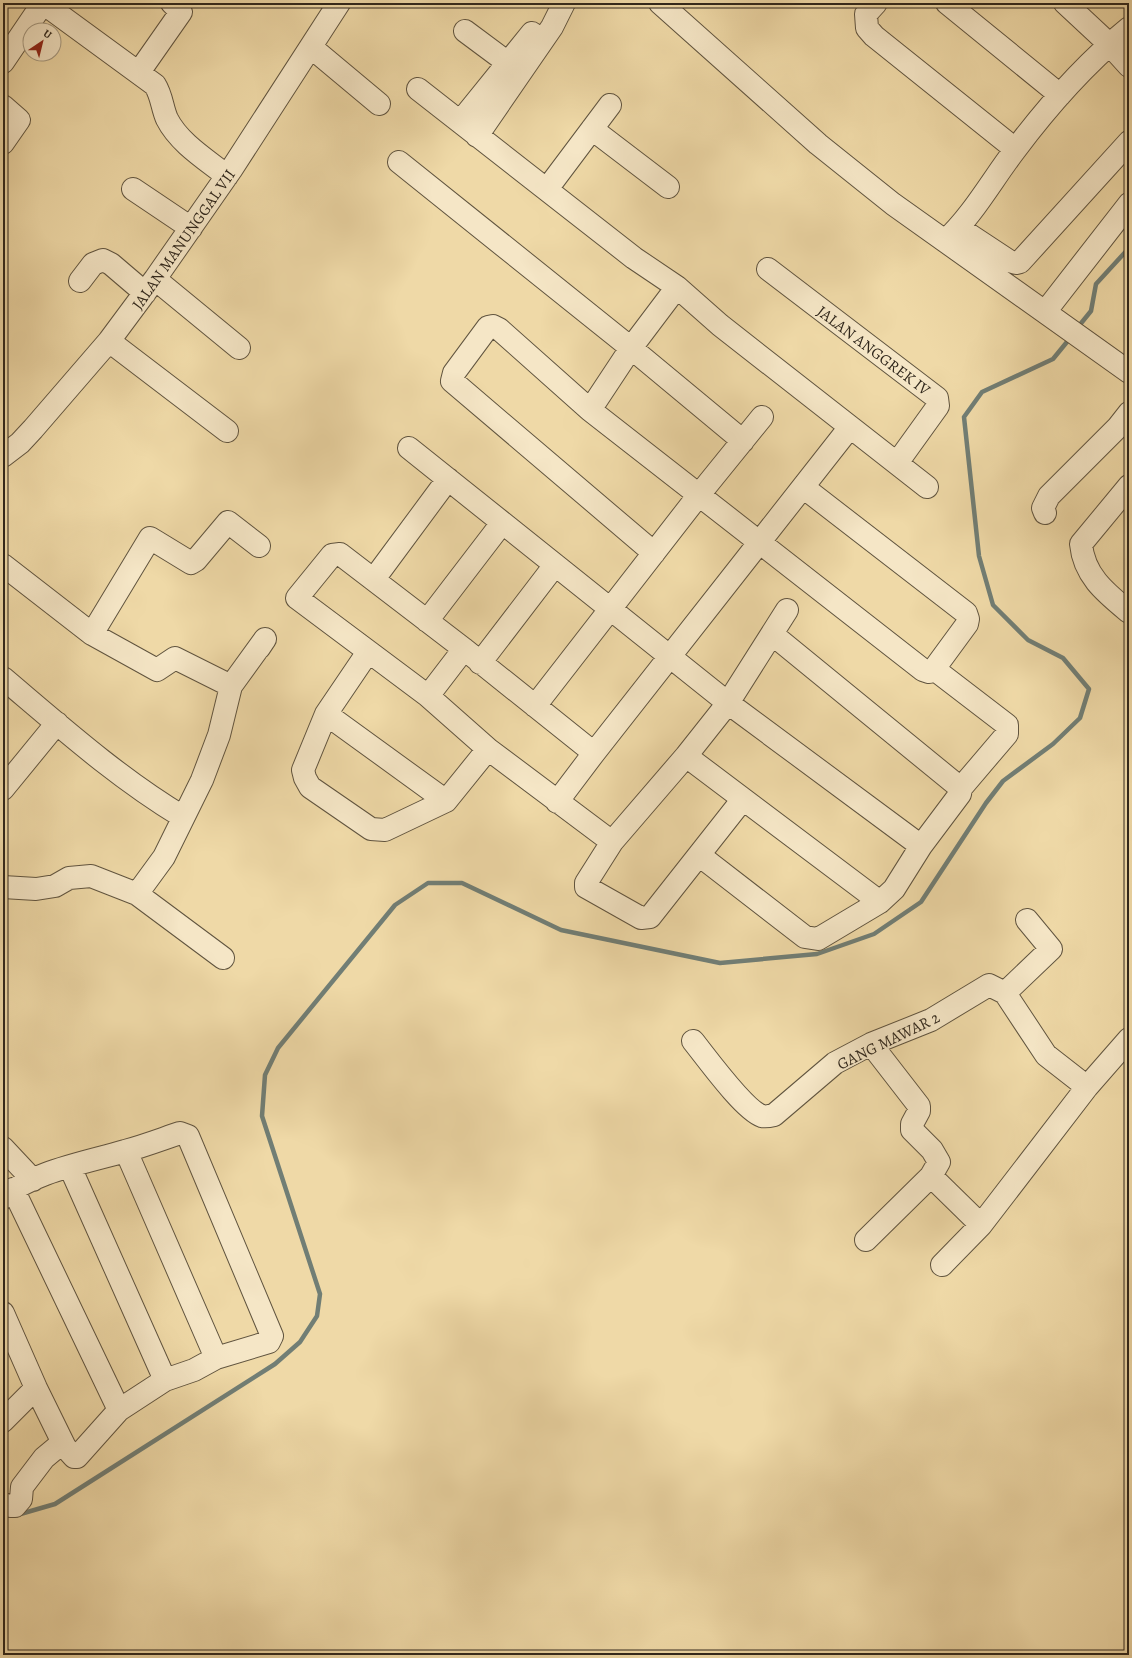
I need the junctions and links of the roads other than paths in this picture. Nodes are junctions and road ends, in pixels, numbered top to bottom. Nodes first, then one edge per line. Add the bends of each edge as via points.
1 (43, 3) edge
2 (172, 3) edge
3 (660, 3) edge
4 (876, 3) edge
5 (947, 3) edge
6 (1065, 3) edge
7 (563, 4) edge
8 (330, 6) edge
9 (1129, 28) edge
10 (465, 31) dead end
11 (1109, 44) junction
12 (312, 48) junction
13 (3, 62) edge
14 (508, 63) junction
15 (1129, 66) edge
16 (139, 72) junction
17 (418, 89) dead end
18 (1060, 95) junction
19 (379, 104) dead end
20 (610, 105) dead end
21 (3, 106) edge
22 (460, 122) junction
23 (592, 129) junction
24 (477, 136) junction
25 (1129, 142) edge
26 (3, 143) edge
27 (1015, 149) junction
28 (400, 162) dead end
29 (227, 176) junction
30 (668, 187) dead end
31 (133, 189) dead end
32 (547, 189) junction
33 (1129, 204) edge
34 (191, 228) junction
35 (952, 235) junction
36 (768, 269) dead end
37 (80, 281) dead end
38 (150, 286) junction
39 (677, 287) junction
40 (1045, 312) junction
41 (109, 341) junction
42 (239, 348) dead end
43 (631, 348) junction
44 (1129, 372) edge
45 (590, 410) junction
46 (1129, 413) edge
47 (762, 417) dead end
48 (850, 427) junction
49 (227, 431) dead end
50 (743, 441) junction
51 (409, 448) dead end
52 (3, 456) edge
53 (897, 464) junction
54 (448, 479) junction
55 (1129, 486) edge
56 (803, 487) junction
57 (927, 487) dead end
58 (698, 496) junction
59 (1045, 513) dead end
60 (502, 522) junction
61 (758, 543) junction
62 (259, 546) dead end
63 (654, 553) junction
64 (3, 565) edge
65 (555, 565) junction
66 (374, 579) junction
67 (610, 610) junction
68 (788, 610) dead end
69 (1129, 612) edge
70 (427, 621) junction
71 (92, 634) junction
72 (772, 634) junction
73 (259, 648) dead end
74 (368, 652) junction
75 (472, 656) junction
76 (670, 656) junction
77 (934, 669) junction
78 (3, 678) edge
79 (231, 686) junction
80 (428, 696) junction
81 (728, 703) junction
82 (535, 706) junction
83 (326, 714) junction
84 (57, 723) junction
85 (488, 749) junction
86 (594, 753) junction
87 (686, 756) junction
88 (960, 788) junction
89 (3, 789) edge
90 (743, 799) junction
91 (446, 801) junction
92 (558, 802) junction
93 (183, 818) junction
94 (612, 842) junction
95 (921, 846) junction
96 (699, 855) junction
97 (3, 887) edge
98 (138, 894) junction
99 (880, 902) junction
100 (1027, 920) dead end
101 (224, 958) dead end
102 (1005, 993) junction
103 (693, 1040) dead end
104 (1129, 1040) edge
105 (871, 1044) junction
106 (1087, 1087) junction
107 (3, 1148) edge
108 (126, 1151) junction
109 (70, 1167) junction
110 (931, 1176) junction
111 (33, 1180) junction
112 (8, 1193) edge
113 (981, 1225) junction
114 (866, 1240) dead end
115 (942, 1265) dead end
116 (4, 1317) edge
117 (216, 1358) junction
118 (165, 1380) junction
119 (36, 1388) junction
120 (119, 1410) junction
121 (3, 1421) edge
122 (65, 1446) junction
123 (3, 1504) edge

1 - 13 street
1 - 16 street
2 - 16 street via 181,12
3 - 35 street via 818,144 893,204
4 - 27 street via 866,14 867,28 874,36
5 - 18 street
6 - 11 street
7 - 14 street via 542,20
7 - 24 street via 552,27
8 - 12 street, JALAN MANUNGGAL VII
9 - 11 street
10 - 14 street
11 - 15 street
11 - 18 street
12 - 19 street
12 - 29 street, JALAN MANUNGGAL VII
14 - 22 street
16 - 29 street via 155,85 160,93 163,108 174,130
17 - 22 street
18 - 27 street
20 - 23 street
21 - 26 street via 19,120
22 - 24 street
23 - 30 street
23 - 32 street
24 - 32 street
25 - 35 street via 1020,262 1009,261
27 - 35 street
28 - 43 street
29 - 34 street, JALAN MANUNGGAL VII
31 - 34 street
32 - 39 street via 634,258
33 - 40 street
34 - 38 street, JALAN MANUNGGAL VII
35 - 40 street
36 - 53 street, JALAN ANGGREK IV via 937,398 938,406
37 - 38 street via 93,264 103,260
38 - 41 street, JALAN MANUNGGAL VII
38 - 42 street
39 - 43 street
39 - 48 street via 720,325
40 - 44 street
41 - 49 street
41 - 52 street, JALAN MANUNGGAL VII via 33,429
43 - 45 street
43 - 50 street
45 - 58 street
45 - 63 street via 493,326 484,331 452,381
46 - 59 street via 1050,496 1043,508
47 - 50 street
48 - 53 street
48 - 56 street
50 - 58 street
51 - 54 street
53 - 57 street
54 - 60 street
54 - 66 street
55 - 69 street via 1081,544 1087,566 1097,585
56 - 61 street
56 - 77 street via 966,613 967,624
58 - 61 street
58 - 63 street
60 - 65 street
60 - 70 street
61 - 76 street
61 - 77 street via 923,670 929,672
62 - 71 street via 228,522 191,563 150,538
63 - 67 street
64 - 71 street
65 - 67 street
65 - 75 street
66 - 70 street
66 - 74 street via 336,553 297,598
67 - 76 street
67 - 82 street
68 - 72 street
70 - 75 street
71 - 79 street via 158,670 175,658
72 - 81 street
72 - 88 street
73 - 79 street via 265,639
74 - 80 street
74 - 83 street
75 - 80 street
75 - 82 street
76 - 81 street
76 - 86 street
77 - 88 street via 1007,725 1007,734
78 - 84 street
79 - 93 street via 219,735 202,780
80 - 85 street
81 - 87 street
81 - 95 street
82 - 86 street
83 - 91 street
83 - 91 street via 303,770 310,787 375,831 385,830
84 - 89 street
84 - 93 street via 153,799
85 - 91 street
85 - 92 street
86 - 92 street
87 - 90 street
87 - 94 street
88 - 95 street via 959,798
90 - 96 street
90 - 99 street
92 - 94 street
93 - 98 street via 164,857
94 - 96 street via 585,887 644,919 653,914
95 - 99 street via 897,886
96 - 99 street via 805,937 814,940
97 - 98 street via 36,889 55,886 69,878 91,876
98 - 101 street
100 - 102 street via 1051,948
102 - 105 street, GANG MAWAR 2 via 989,985 932,1020
102 - 106 street via 1046,1055
103 - 105 street, GANG MAWAR 2 via 743,1102 761,1116 774,1115 836,1063
104 - 106 street
105 - 110 street via 918,1106 920,1111 912,1124 912,1130 932,1150 939,1162
106 - 113 street
107 - 111 street
108 - 109 street
108 - 117 street
108 - 117 street via 180,1133 188,1136 272,1336 269,1342
109 - 111 street
109 - 118 street
110 - 113 street
110 - 114 street
111 - 112 street
112 - 120 street
113 - 115 street
116 - 119 street
117 - 118 street via 194,1370
118 - 120 street
119 - 121 street
119 - 122 street
120 - 122 street via 77,1456 74,1457
122 - 123 street via 56,1448 32,1473 22,1486 22,1500 19,1503 10,1506

